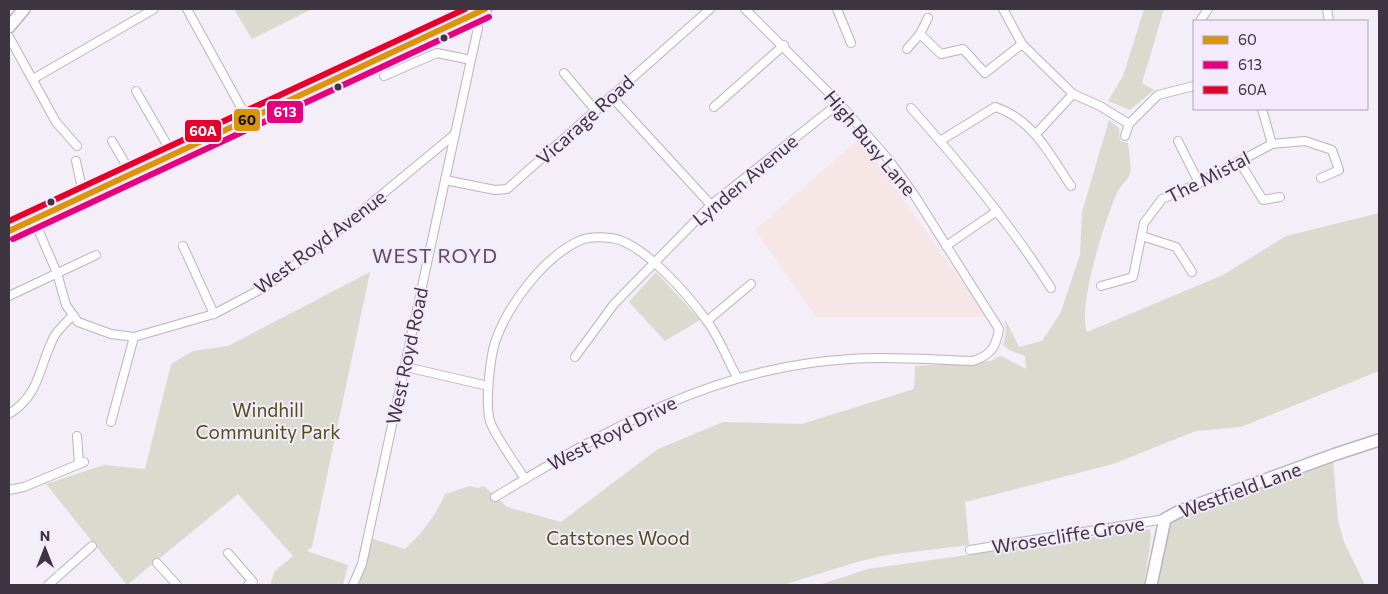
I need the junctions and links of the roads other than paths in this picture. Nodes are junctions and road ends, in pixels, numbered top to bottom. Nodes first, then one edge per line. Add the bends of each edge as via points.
1 (24, 9) edge
2 (154, 9) edge
3 (187, 9) edge
4 (710, 9) edge
5 (745, 9) edge
6 (837, 9) edge
7 (1003, 9) edge
8 (1208, 9) edge
9 (480, 11) edge
10 (928, 18) dead end
11 (1201, 20) edge
12 (9, 27) edge
13 (920, 34) junction
14 (9, 37) edge
15 (851, 43) dead end
16 (1022, 44) junction
17 (784, 46) junction
18 (907, 49) dead end
19 (472, 60) junction
20 (564, 73) dead end
21 (384, 76) dead end
22 (33, 79) junction
23 (1193, 86) edge
24 (136, 91) dead end
25 (1073, 94) junction
26 (611, 96) junction
27 (839, 103) junction
28 (714, 107) dead end
29 (911, 108) dead end
30 (1262, 110) edge
31 (596, 111) junction
32 (248, 120) junction
33 (1129, 124) junction
34 (455, 134) junction
35 (1036, 134) junction
36 (1125, 136) dead end
37 (112, 141) dead end
38 (940, 141) junction
39 (1178, 141) dead end
40 (1272, 144) junction
41 (77, 146) dead end
42 (173, 155) junction
43 (76, 161) dead end
44 (1239, 161) junction
45 (132, 175) junction
46 (1321, 178) dead end
47 (445, 180) junction
48 (1199, 183) junction
49 (1071, 186) dead end
50 (84, 197) junction
51 (1280, 197) dead end
52 (711, 205) junction
53 (997, 211) junction
54 (34, 220) junction
55 (9, 231) edge
56 (1142, 236) junction
57 (183, 246) dead end
58 (946, 246) junction
59 (96, 255) dead end
60 (655, 262) junction
61 (1192, 272) dead end
62 (57, 273) junction
63 (751, 284) dead end
64 (1101, 286) dead end
65 (1051, 288) dead end
66 (9, 296) edge
67 (214, 314) junction
68 (73, 315) junction
69 (707, 321) junction
70 (134, 337) junction
71 (996, 346) joint
72 (575, 358) dead end
73 (406, 367) junction
74 (737, 377) junction
75 (488, 386) junction
76 (9, 414) edge
77 (111, 422) dead end
78 (77, 436) dead end
79 (1379, 440) edge
80 (525, 479) junction
81 (9, 490) edge
82 (495, 497) dead end
83 (1165, 519) junction
84 (92, 546) dead end
85 (970, 550) dead end
86 (228, 553) dead end
87 (157, 563) dead end
88 (354, 583) edge
89 (48, 585) edge
90 (176, 585) edge
91 (248, 585) edge
92 (1151, 585) edge

1 - 12 street
2 - 22 street
3 - 32 street
4 - 26 street, Vicarage Road
5 - 17 street, High Busy Lane
6 - 15 street
7 - 16 street
8 - 11 street
9 - 19 street, West Royd Road
9 - 32 main road
10 - 13 street
13 - 16 street via 941,54 962,49 985,73
13 - 18 street
14 - 22 street
16 - 25 street
17 - 27 street, High Busy Lane
17 - 28 street
19 - 21 street via 436,53
19 - 34 street, West Royd Road
20 - 31 street
22 - 41 street via 56,122
23 - 33 street via 1158,95
24 - 42 street
25 - 33 street
25 - 35 street
26 - 31 street, Vicarage Road
26 - 52 street
27 - 52 street, Lynden Avenue
27 - 58 street, High Busy Lane via 889,160
29 - 38 street
30 - 40 street, The Mistal
31 - 47 street, Vicarage Road via 507,189 495,190
32 - 42 main road
33 - 36 street
34 - 47 street, West Royd Road
34 - 67 street, West Royd Avenue via 311,253 265,287
35 - 38 street via 1012,113 996,107
35 - 49 street
37 - 45 street
38 - 53 street
39 - 48 street
40 - 44 street, The Mistal
40 - 46 street via 1305,141 1332,150 1339,170
42 - 45 main road
43 - 50 street
44 - 48 street, The Mistal
44 - 51 street via 1263,200
45 - 50 main road
47 - 73 street, West Royd Road
48 - 56 street, The Mistal via 1162,199 1144,223
50 - 54 main road
52 - 60 street, Lynden Avenue
53 - 58 street
53 - 65 street
54 - 55 main road
54 - 62 street
56 - 61 street via 1176,247
56 - 64 street, The Mistal via 1132,277
57 - 67 street
58 - 71 street, High Busy Lane via 999,329
59 - 62 street
60 - 69 street
60 - 72 street, Lynden Avenue via 614,304
60 - 75 street via 631,245 612,238 581,240 559,254 527,286 507,315 495,344
62 - 66 street
62 - 68 street via 66,304
63 - 69 street
67 - 70 street, West Royd Avenue
68 - 70 street, West Royd Avenue via 88,327
68 - 76 street via 55,336 35,388
69 - 74 street
70 - 77 street
71 - 74 street, West Royd Drive via 986,357 973,361 851,359
73 - 75 street
73 - 88 street, West Royd Road via 362,564
74 - 80 street, West Royd Drive via 641,414
75 - 80 street via 490,421
78 - 81 street via 82,463
79 - 83 street, Westfield Lane
80 - 82 street, West Royd Drive
83 - 85 street, Wrosecliffe Grove
83 - 92 street, Westfield Lane
84 - 89 street
86 - 91 street via 253,582
87 - 90 street

